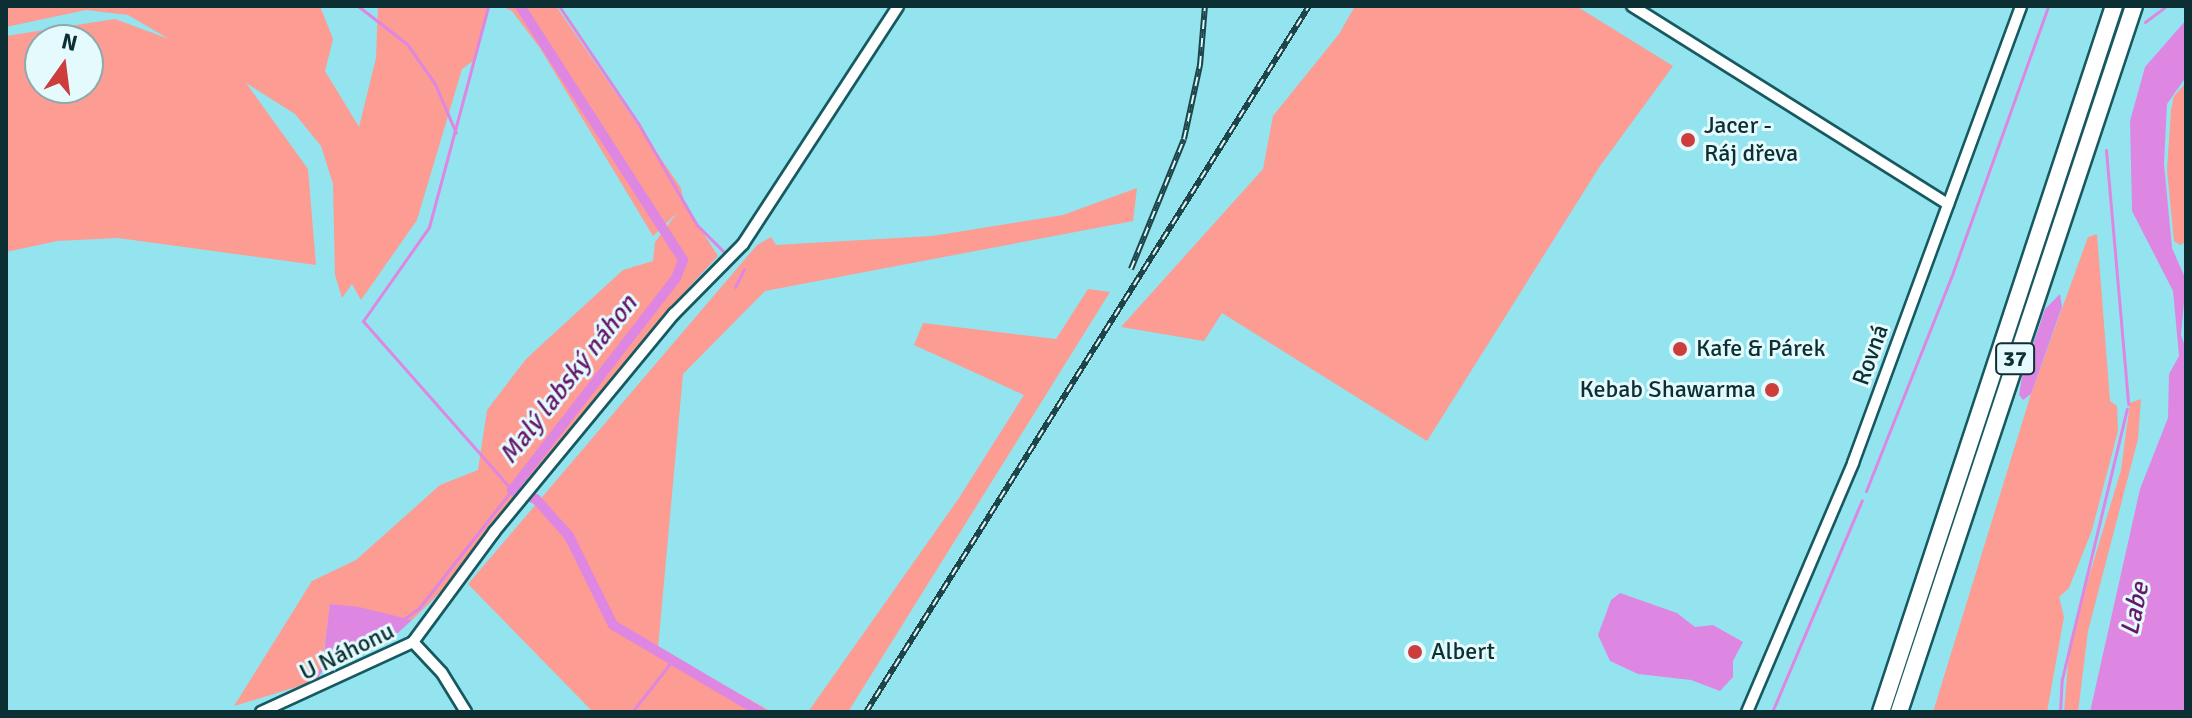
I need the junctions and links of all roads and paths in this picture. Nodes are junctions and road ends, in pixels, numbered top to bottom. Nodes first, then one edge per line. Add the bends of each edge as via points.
1 (898, 6) edge
2 (1632, 6) edge
3 (2021, 6) edge
4 (2114, 6) edge
5 (2134, 6) edge
6 (1948, 204) junction
7 (413, 642) junction
8 (261, 712) edge
9 (466, 712) edge
10 (1747, 712) edge
11 (1881, 712) edge
12 (1899, 712) edge

1 - 7 street, U Náhonu via 743,244 674,314 494,532
2 - 6 street
3 - 6 street, Rovná
4 - 11 main road, 37
5 - 12 main road, 37
6 - 10 street, Rovná via 1853,463
7 - 8 street, U Náhonu
7 - 9 street via 442,673

